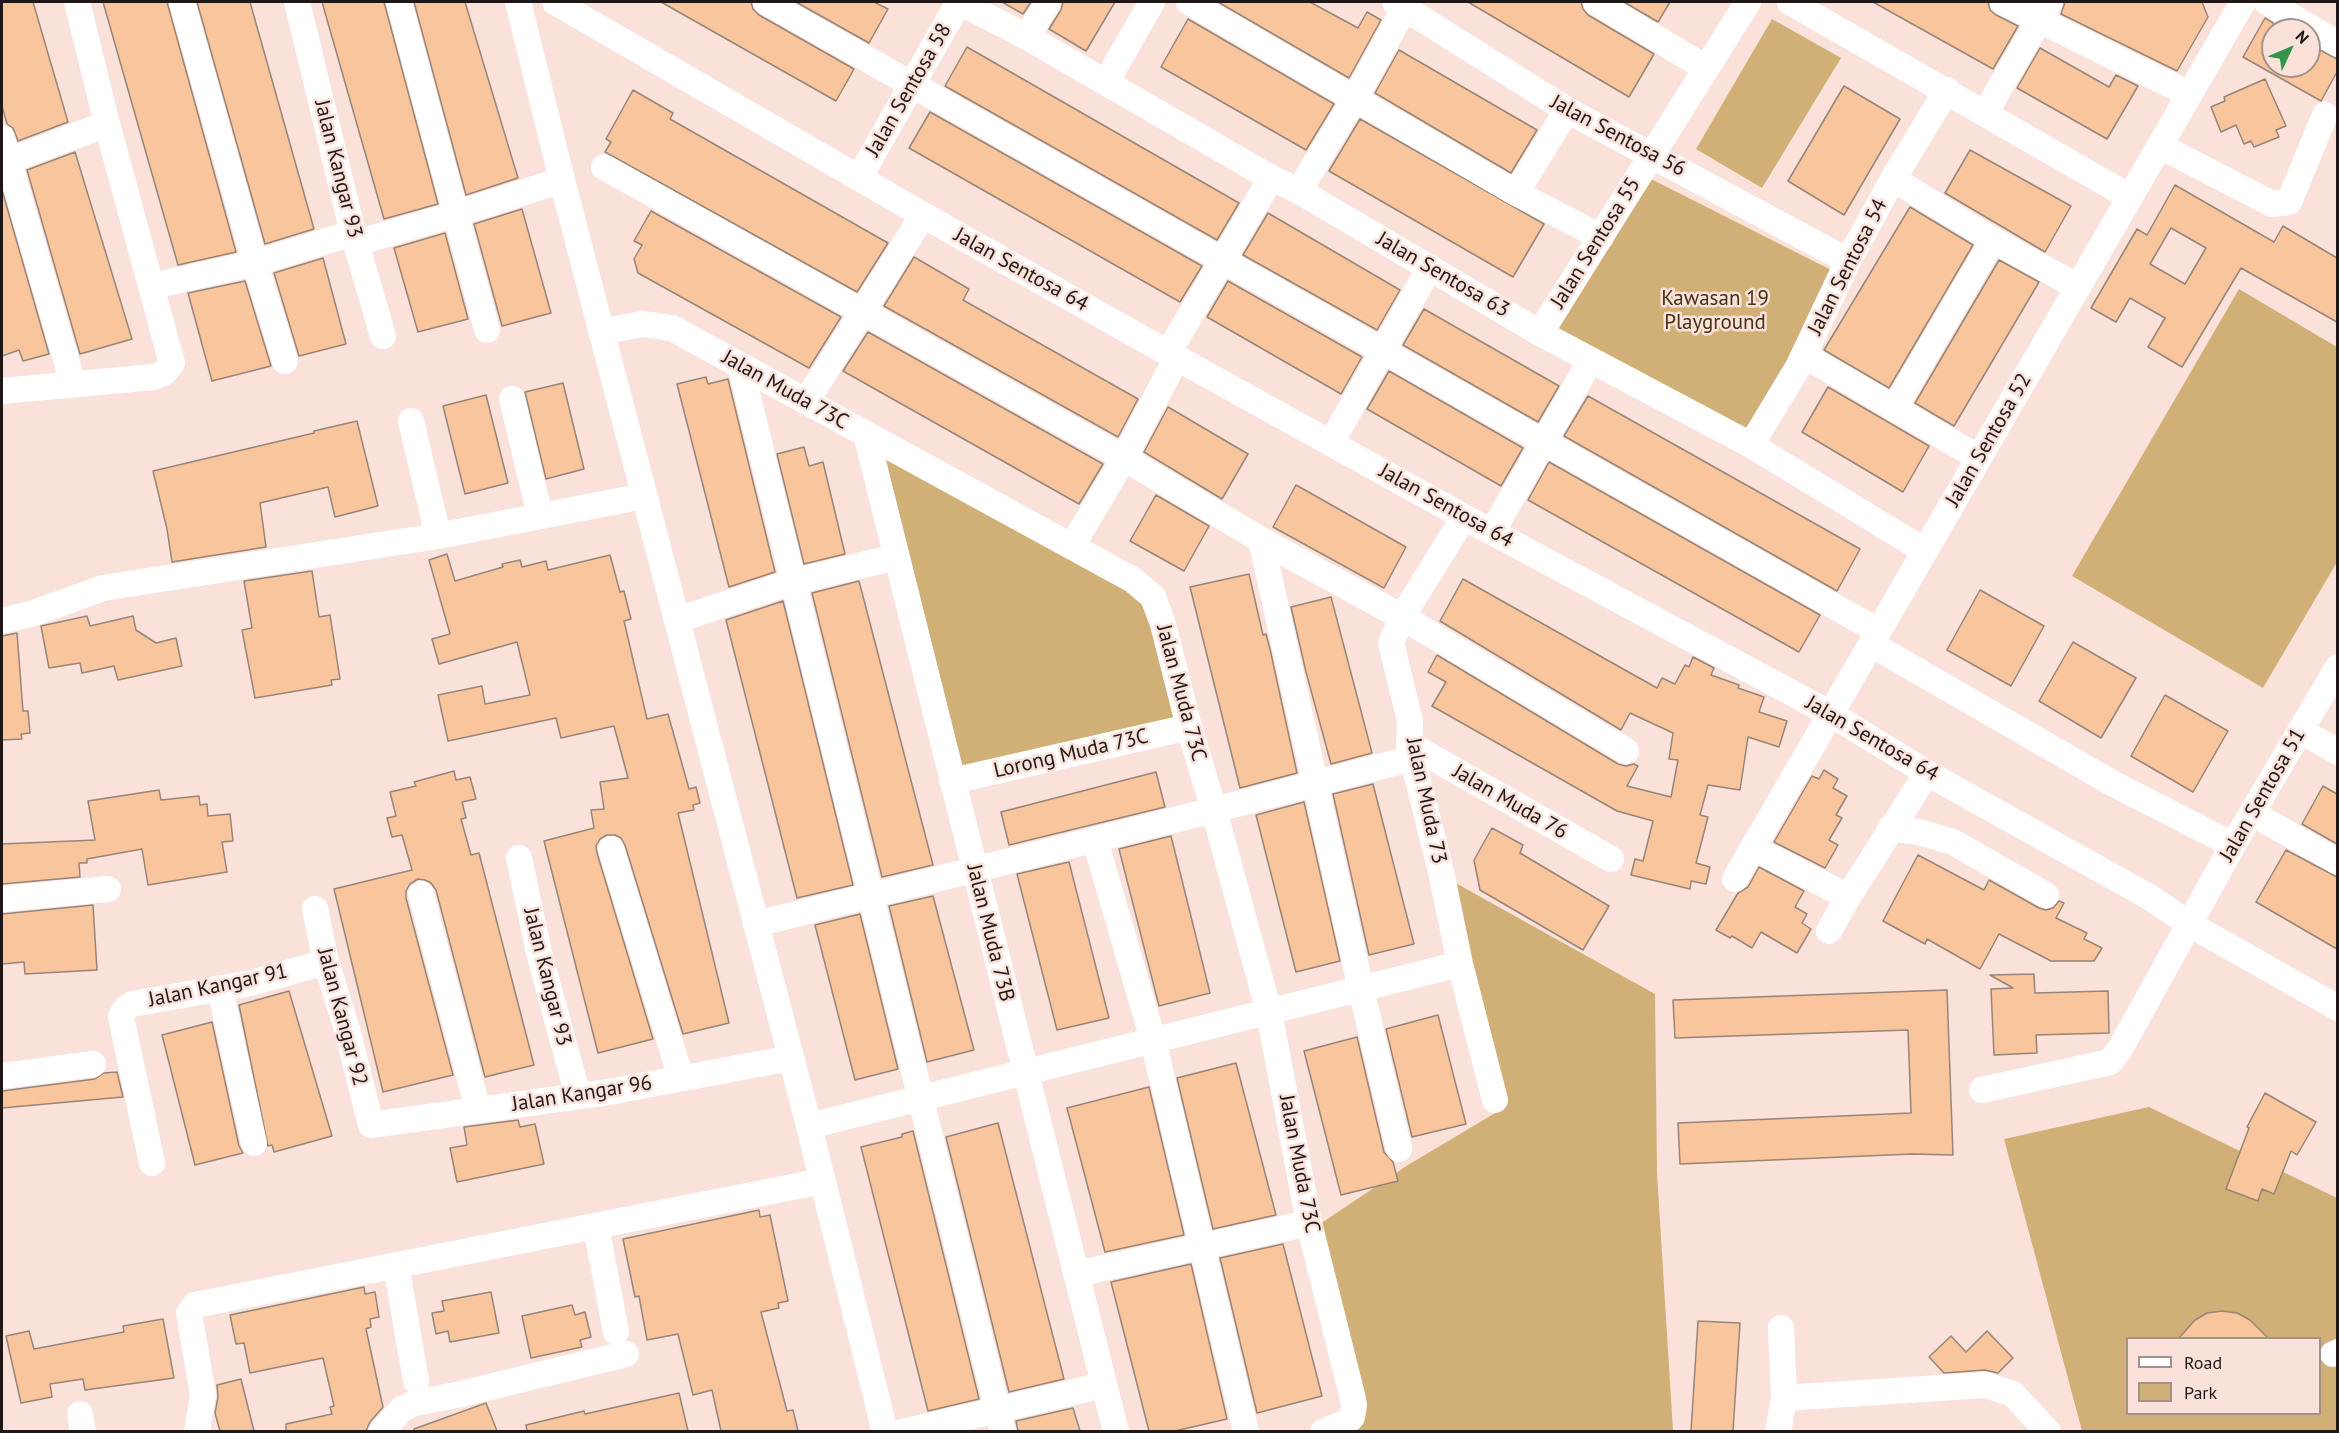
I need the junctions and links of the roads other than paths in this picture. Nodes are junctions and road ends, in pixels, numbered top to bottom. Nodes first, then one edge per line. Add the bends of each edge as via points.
1 (77, 2) edge
2 (182, 2) edge
3 (297, 2) edge
4 (399, 2) edge
5 (518, 2) edge
6 (555, 2) edge
7 (766, 2) edge
8 (959, 2) edge
9 (1048, 2) edge
10 (1152, 2) edge
11 (1189, 2) edge
12 (1596, 2) edge
13 (1748, 2) edge
14 (2002, 2) edge
15 (2243, 2) edge
16 (2267, 2) edge
17 (1402, 3) edge
18 (1798, 4) edge
19 (2044, 11) edge
20 (1027, 37) junction
21 (2337, 44) edge
22 (1706, 68) junction
23 (1106, 82) junction
24 (913, 85) junction
25 (1947, 90) junction
26 (2189, 94) junction
27 (1355, 98) junction
28 (1567, 110) junction
29 (1984, 113) junction
30 (2325, 115) dead end
31 (107, 124) junction
32 (2160, 146) junction
33 (4, 154) edge
34 (1652, 154) junction
35 (604, 167) dead end
36 (859, 178) junction
37 (1271, 178) junction
38 (1893, 179) junction
39 (562, 180) junction
40 (1299, 191) junction
41 (1516, 193) junction
42 (2130, 197) junction
43 (456, 214) junction
44 (923, 215) junction
45 (1601, 237) junction
46 (355, 238) junction
47 (1993, 240) junction
48 (1222, 259) junction
49 (1848, 261) junction
50 (255, 263) junction
51 (1430, 267) junction
52 (153, 286) junction
53 (2078, 287) junction
54 (864, 310) junction
55 (487, 330) dead end
56 (602, 333) junction
57 (1540, 333) junction
58 (383, 336) dead end
59 (1383, 350) junction
60 (1173, 355) junction
61 (1804, 355) junction
62 (1591, 360) junction
63 (285, 361) dead end
64 (740, 365) junction
65 (73, 384) junction
66 (2, 392) edge
67 (512, 399) dead end
68 (806, 402) junction
69 (1894, 409) junction
70 (411, 421) dead end
71 (866, 434) junction
72 (1544, 441) junction
73 (1331, 443) junction
74 (1752, 446) junction
75 (1124, 458) junction
76 (1979, 458) junction
77 (644, 496) junction
78 (540, 516) junction
79 (1464, 517) junction
80 (1492, 532) junction
81 (438, 536) junction
82 (1261, 540) junction
83 (1072, 546) junction
84 (1925, 551) junction
85 (896, 557) junction
86 (792, 582) junction
87 (1402, 617) junction
88 (676, 620) junction
89 (2, 621) edge
90 (1875, 637) junction
91 (2337, 667) edge
92 (1830, 714) junction
93 (1189, 727) junction
94 (2301, 731) junction
95 (1411, 751) junction
96 (1626, 751) dead end
97 (2337, 752) edge
98 (1927, 773) junction
99 (952, 781) junction
100 (1315, 782) junction
101 (1214, 810) junction
102 (2252, 813) junction
103 (1890, 828) junction
104 (1095, 840) junction
105 (2233, 845) junction
106 (611, 849) dead end
107 (1769, 856) dead end
108 (519, 858) dead end
109 (1611, 859) dead end
110 (2337, 862) edge
111 (974, 869) junction
112 (1735, 879) dead end
113 (108, 889) dead end
114 (421, 894) dead end
115 (2046, 895) dead end
116 (871, 896) junction
117 (1848, 897) junction
118 (2, 898) edge
119 (315, 909) dead end
120 (756, 924) junction
121 (2189, 924) junction
122 (1829, 931) dead end
123 (326, 962) junction
124 (1460, 964) junction
125 (220, 988) junction
126 (1360, 988) junction
127 (2337, 1008) edge
128 (1269, 1011) junction
129 (1153, 1040) junction
130 (791, 1058) junction
131 (93, 1064) dead end
132 (1025, 1072) junction
133 (2, 1076) edge
134 (681, 1078) junction
135 (1982, 1090) dead end
136 (578, 1096) junction
137 (921, 1098) junction
138 (1495, 1100) dead end
139 (478, 1110) junction
140 (371, 1125) joint
141 (809, 1126) junction
142 (254, 1143) dead end
143 (1399, 1149) dead end
144 (152, 1163) dead end
145 (823, 1181) junction
146 (1309, 1223) junction
147 (596, 1226) junction
148 (1202, 1246) junction
149 (396, 1265) junction
150 (1076, 1274) junction
151 (1781, 1328) dead end
152 (416, 1381) dead end
153 (1104, 1385) junction
154 (1784, 1398) junction
155 (1000, 1420) edge
156 (197, 1431) edge
157 (381, 1431) edge
158 (885, 1431) edge
159 (903, 1431) edge
160 (1116, 1431) edge
161 (1246, 1431) edge
162 (1323, 1431) edge
163 (1778, 1431) edge
164 (2048, 1431) edge

1 - 31 street
2 - 50 street
3 - 46 street, Jalan Kangar 93
4 - 43 street
5 - 39 street
6 - 36 street, Jalan Sentosa 64
7 - 24 street
8 - 20 street, Jalan Sentosa 63
8 - 24 street, Jalan Sentosa 58
9 - 20 street
10 - 23 street
11 - 27 street
12 - 22 street
13 - 22 street, Jalan Sentosa 55
14 - 19 street
15 - 26 street, Jalan Sentosa 52
16 - 21 street
17 - 27 street
17 - 28 street, Jalan Sentosa 56
18 - 25 street
19 - 26 street
19 - 29 street
20 - 23 street, Jalan Sentosa 63
22 - 34 street, Jalan Sentosa 55
23 - 37 street, Jalan Sentosa 63
24 - 36 street, Jalan Sentosa 58
24 - 48 street
25 - 29 street
25 - 38 street, Jalan Sentosa 54
26 - 32 street, Jalan Sentosa 52
27 - 40 street
27 - 41 street
28 - 34 street, Jalan Sentosa 56
28 - 41 street
29 - 42 street
30 - 32 street via 2289,202 2272,204
31 - 33 street
31 - 52 street
32 - 42 street, Jalan Sentosa 52
33 - 65 street
34 - 45 street, Jalan Sentosa 55
34 - 49 street, Jalan Sentosa 56
35 - 54 street
36 - 44 street, Jalan Sentosa 64
37 - 40 street, Jalan Sentosa 63
37 - 48 street
38 - 47 street
38 - 49 street, Jalan Sentosa 54
39 - 43 street
39 - 56 street
40 - 51 street, Jalan Sentosa 63
41 - 45 street
42 - 53 street, Jalan Sentosa 52
43 - 46 street
43 - 55 street
44 - 54 street
44 - 60 street, Jalan Sentosa 64
45 - 57 street, Jalan Sentosa 55
46 - 50 street
46 - 58 street, Jalan Kangar 93
47 - 53 street
47 - 69 street
48 - 59 street
48 - 60 street
49 - 61 street, Jalan Sentosa 54
50 - 52 street
50 - 63 street
51 - 57 street, Jalan Sentosa 63
51 - 59 street
52 - 65 street via 172,363 164,373
53 - 76 street, Jalan Sentosa 52
54 - 68 street
54 - 75 street
56 - 64 street, Jalan Muda 73C via 642,324 672,328
56 - 77 street
57 - 62 street, Jalan Sentosa 63
59 - 72 street
59 - 73 street
60 - 73 street, Jalan Sentosa 64
60 - 75 street
61 - 69 street
61 - 74 street, Jalan Sentosa 54
62 - 72 street
62 - 74 street, Jalan Sentosa 63
64 - 68 street, Jalan Muda 73C
64 - 86 street
65 - 66 street
67 - 78 street
68 - 71 street, Jalan Muda 73C
69 - 76 street
70 - 81 street
71 - 83 street, Jalan Muda 73C
71 - 85 street, Jalan Muda 73B
72 - 80 street
72 - 90 street
73 - 79 street, Jalan Sentosa 64
74 - 84 street, Jalan Sentosa 63
75 - 82 street
75 - 83 street
76 - 84 street, Jalan Sentosa 52
77 - 78 street
77 - 88 street
78 - 81 street
79 - 80 street, Jalan Sentosa 64
79 - 87 street, Jalan Muda 73
80 - 92 street, Jalan Sentosa 64
81 - 89 street via 102,588
82 - 87 street
82 - 100 street
83 - 93 street, Jalan Muda 73C via 1133,580 1153,597
84 - 90 street, Jalan Sentosa 52
85 - 86 street
85 - 99 street, Jalan Muda 73B
86 - 88 street
86 - 116 street
87 - 95 street, Jalan Muda 73 via 1391,643 1410,722
87 - 96 street
88 - 120 street
90 - 92 street, Jalan Sentosa 52
90 - 105 street via 2112,783
91 - 94 street, Jalan Sentosa 51
92 - 98 street, Jalan Sentosa 64
92 - 112 street, Jalan Sentosa 52
93 - 99 street, Lorong Muda 73C
93 - 101 street, Jalan Muda 73C
94 - 97 street
94 - 102 street, Jalan Sentosa 51
95 - 100 street
95 - 109 street, Jalan Muda 76
95 - 124 street, Jalan Muda 73
98 - 103 street
98 - 121 street, Jalan Sentosa 64 via 2151,898
99 - 111 street, Jalan Muda 73B
100 - 101 street
100 - 126 street
101 - 104 street
101 - 128 street, Jalan Muda 73C
102 - 105 street, Jalan Sentosa 51
102 - 110 street
103 - 115 street via 1953,842
103 - 117 street
104 - 111 street
104 - 129 street
105 - 121 street, Jalan Sentosa 51
106 - 134 street
107 - 117 street
108 - 136 street, Jalan Kangar 93 via 539,953
111 - 116 street
111 - 132 street, Jalan Muda 73B
113 - 118 street
114 - 139 street
116 - 120 street
116 - 137 street
117 - 122 street
119 - 123 street, Jalan Kangar 92
120 - 130 street
121 - 127 street, Jalan Sentosa 64
121 - 135 street, Jalan Sentosa 51 via 2110,1062
123 - 125 street, Jalan Kangar 91
123 - 140 street, Jalan Kangar 92
124 - 126 street
124 - 138 street, Jalan Muda 73
125 - 142 street
125 - 144 street, Jalan Kangar 91 via 132,1004 125,1009 122,1017
126 - 128 street
126 - 143 street
128 - 129 street
128 - 146 street, Jalan Muda 73C
129 - 132 street
129 - 148 street
130 - 134 street, Jalan Kangar 96
130 - 141 street
131 - 133 street
132 - 137 street
132 - 150 street, Jalan Muda 73B
134 - 136 street, Jalan Kangar 96
136 - 139 street, Jalan Kangar 96
137 - 141 street
137 - 155 street
139 - 140 street, Jalan Kangar 96
141 - 145 street
145 - 147 street
145 - 158 street
146 - 148 street
146 - 162 street, Jalan Muda 73C via 1354,1406 1347,1422
147 - 149 street
147 - 157 street via 621,1343 415,1403 402,1409
148 - 150 street
148 - 161 street
149 - 152 street
149 - 156 street via 191,1308 203,1395
150 - 153 street, Jalan Muda 73B
151 - 154 street
153 - 155 street
153 - 160 street, Jalan Muda 73B
154 - 163 street
154 - 164 street via 1986,1385 2013,1394
155 - 159 street

